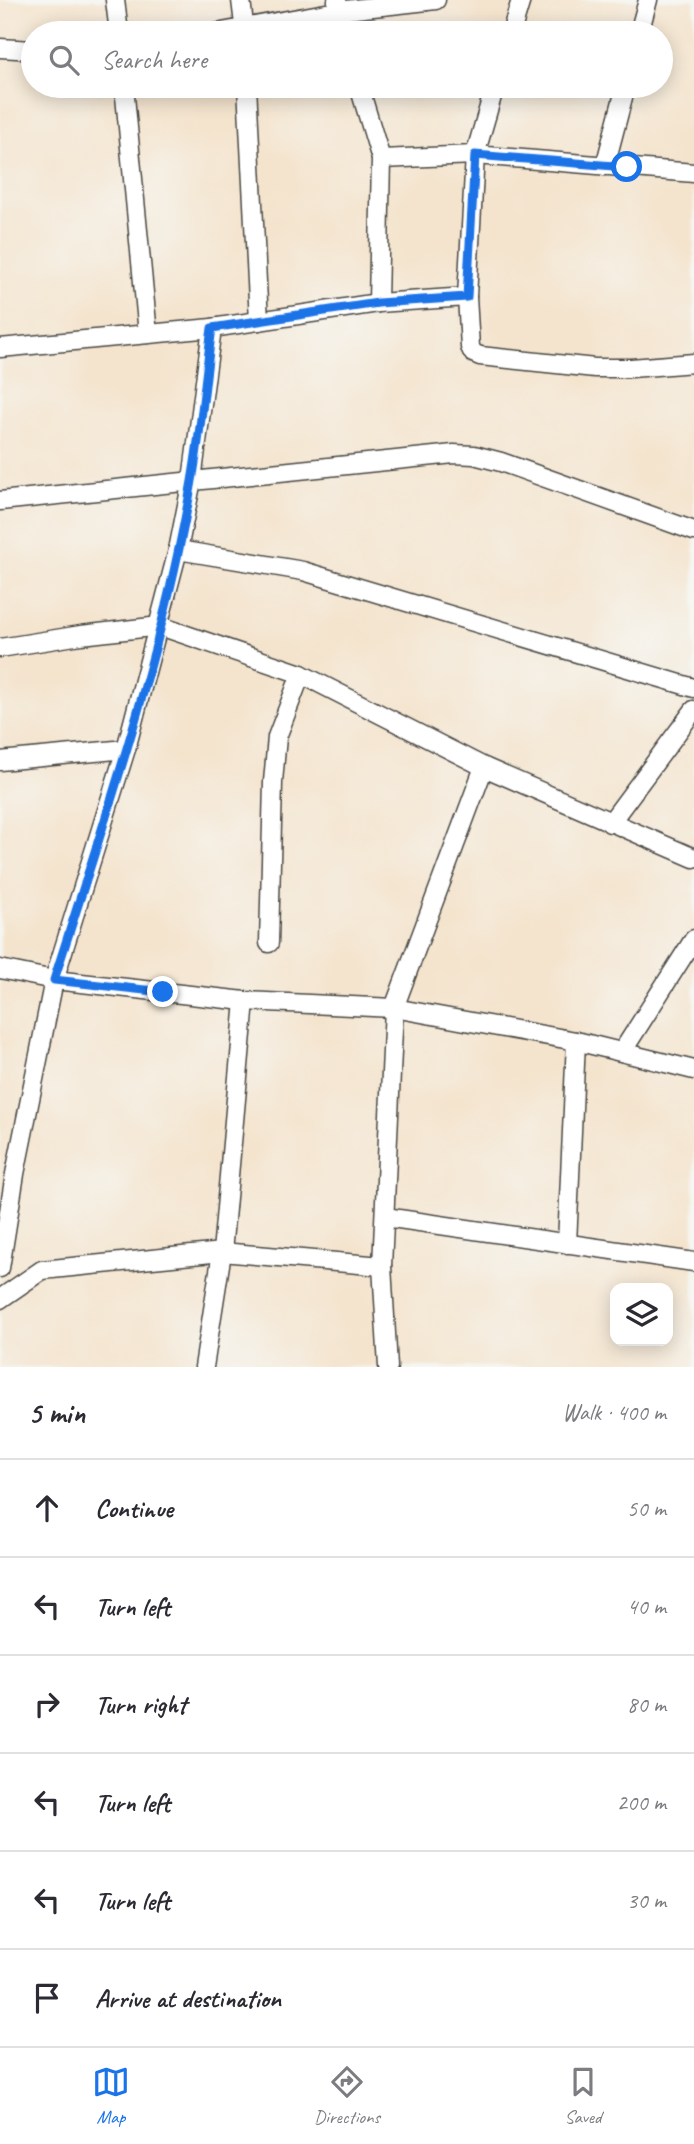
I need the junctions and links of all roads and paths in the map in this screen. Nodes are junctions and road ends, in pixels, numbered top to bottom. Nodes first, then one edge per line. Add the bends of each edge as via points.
1 (115, 0) edge
2 (241, 0) edge
3 (436, 0) edge
4 (521, 0) edge
5 (648, 0) edge
6 (337, 6) edge
7 (117, 21) edge
8 (244, 21) edge
9 (282, 21) edge
10 (515, 21) edge
11 (642, 21) edge
12 (0, 48) edge
13 (21, 49) edge
14 (125, 98) edge
15 (248, 98) edge
16 (363, 98) edge
17 (492, 98) edge
18 (623, 98) edge
19 (475, 155) junction
20 (381, 159) junction
21 (605, 166) junction
22 (694, 173) edge
23 (467, 297) junction
24 (378, 303) junction
25 (259, 321) junction
26 (212, 328) junction
27 (148, 334) junction
28 (0, 348) edge
29 (694, 363) edge
30 (192, 480) junction
31 (0, 501) edge
32 (694, 531) edge
33 (178, 550) junction
34 (160, 626) junction
35 (0, 648) edge
36 (301, 674) junction
37 (694, 688) edge
38 (694, 710) edge
39 (127, 749) junction
40 (0, 761) edge
41 (484, 767) junction
42 (610, 823) junction
43 (694, 858) edge
44 (694, 939) edge
45 (269, 943) dead end
46 (0, 969) edge
47 (54, 980) junction
48 (245, 1001) junction
49 (394, 1008) junction
50 (576, 1041) junction
51 (622, 1052) junction
52 (694, 1070) edge
53 (385, 1217) junction
54 (567, 1244) junction
55 (222, 1252) junction
56 (694, 1262) edge
57 (382, 1266) junction
58 (0, 1268) edge
59 (0, 1299) edge
60 (204, 1367) edge
61 (388, 1367) edge

1 - 7 street
2 - 8 street
3 - 6 street
4 - 10 street
5 - 11 street
6 - 9 street
12 - 13 street
14 - 27 street
15 - 25 street
16 - 20 street
17 - 19 street
18 - 21 street
19 - 20 street
19 - 21 street
19 - 23 street
20 - 24 street
21 - 22 street
23 - 24 street
23 - 29 street via 470,347 481,356 595,368
24 - 25 street
25 - 26 street
26 - 27 street
26 - 30 street
27 - 28 street
30 - 31 street
30 - 32 street via 454,454 474,456
30 - 33 street
33 - 34 street
33 - 37 street via 303,570
34 - 35 street
34 - 36 street
34 - 39 street
36 - 41 street
36 - 45 street via 277,737
38 - 42 street
39 - 40 street
39 - 47 street
41 - 42 street
41 - 49 street
42 - 43 street
44 - 51 street
46 - 47 street
47 - 48 street
47 - 58 street
48 - 49 street
48 - 55 street
49 - 50 street
49 - 53 street
50 - 51 street
50 - 54 street
51 - 52 street
53 - 54 street
53 - 57 street
54 - 56 street
55 - 57 street
55 - 59 street via 42,1270
55 - 60 street
57 - 61 street

